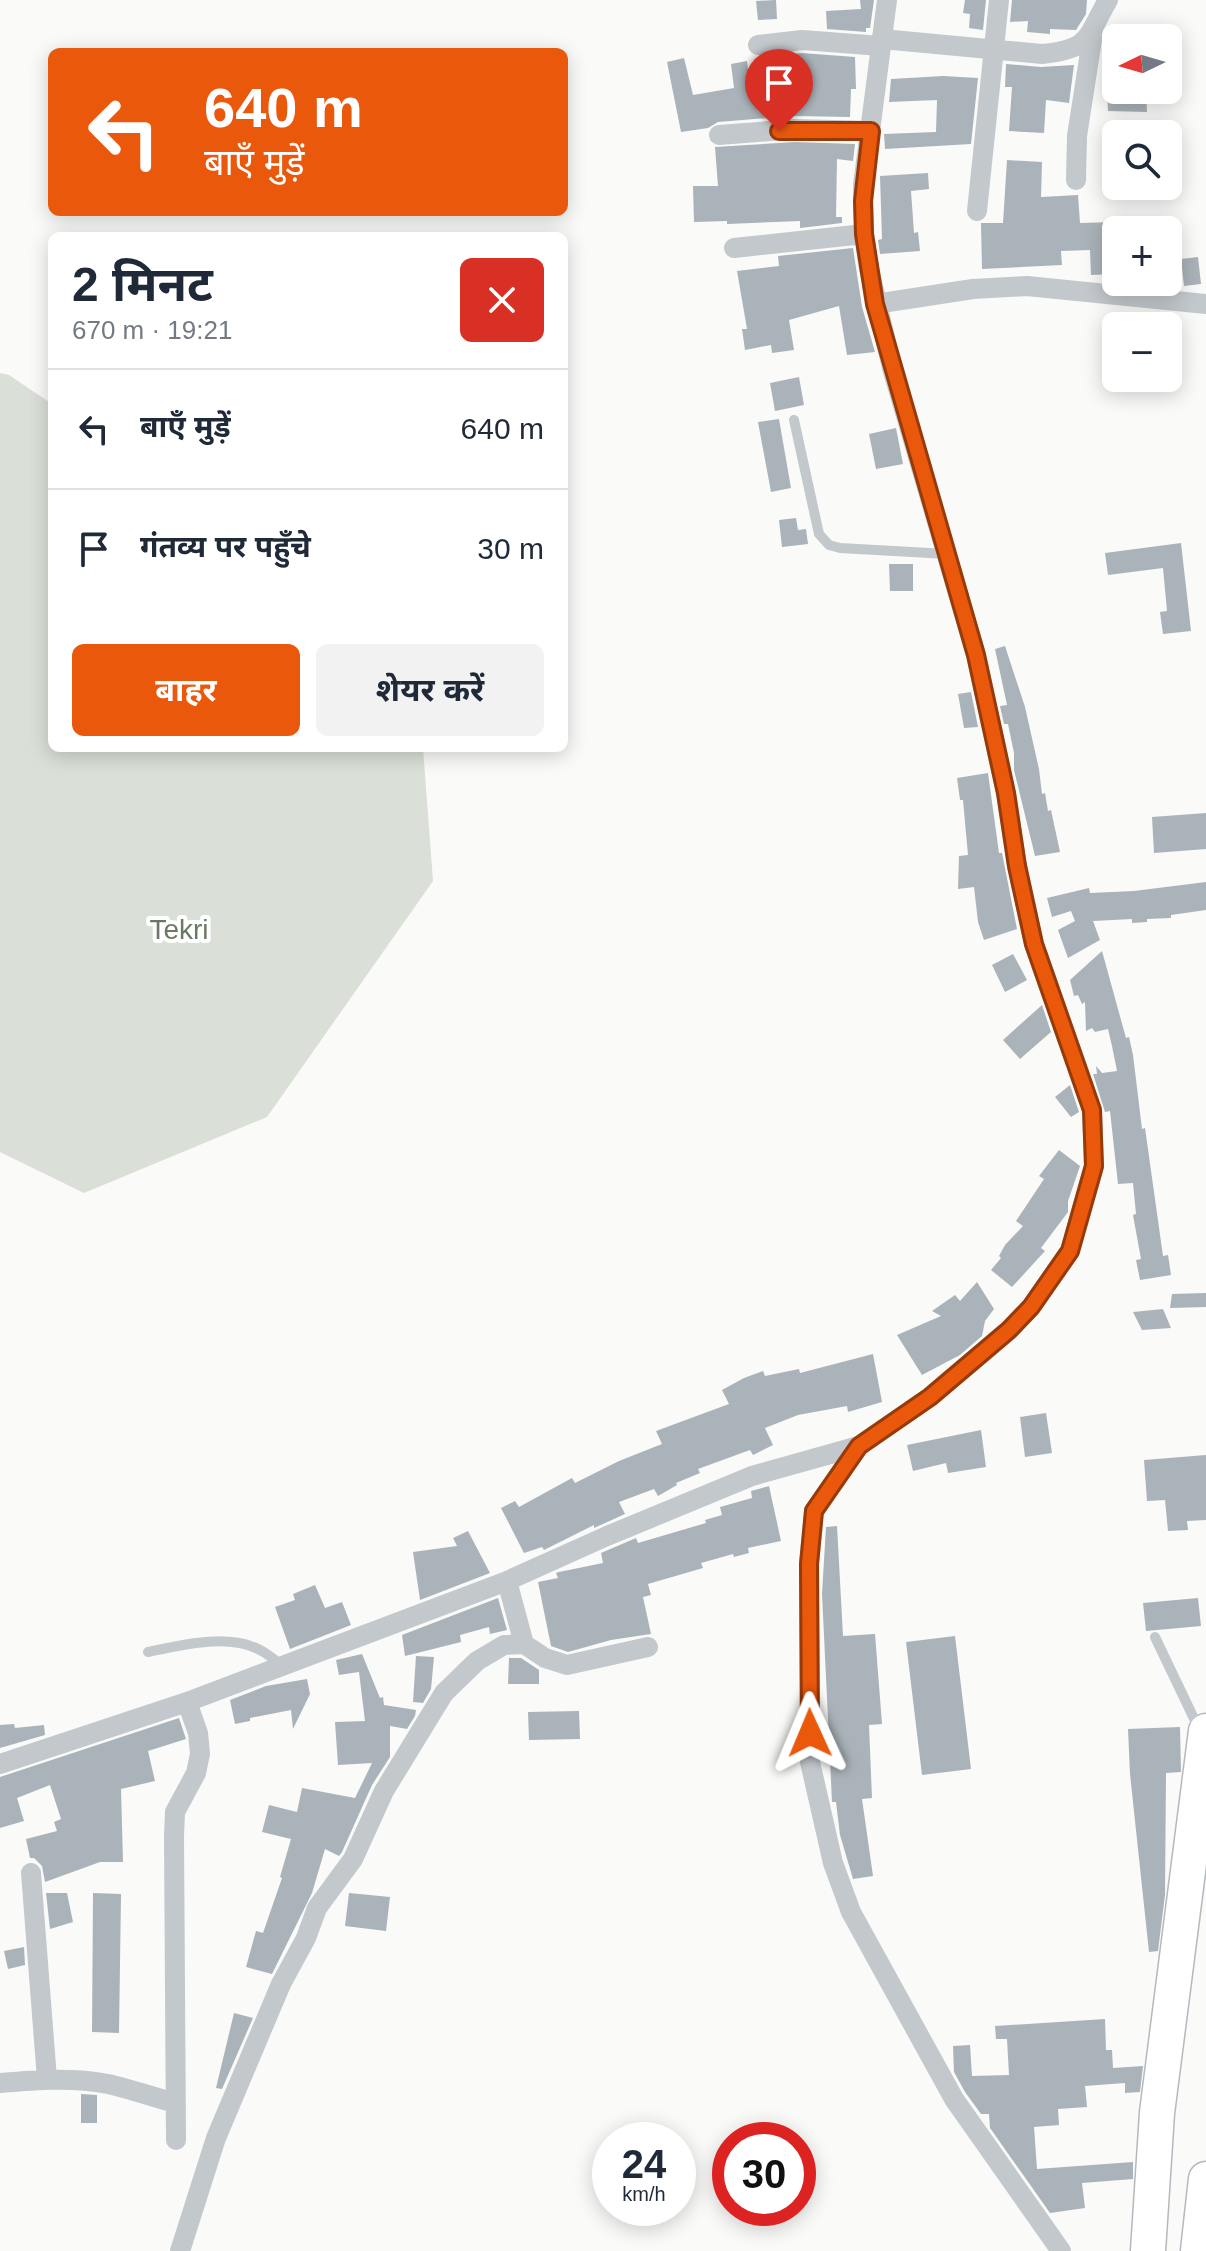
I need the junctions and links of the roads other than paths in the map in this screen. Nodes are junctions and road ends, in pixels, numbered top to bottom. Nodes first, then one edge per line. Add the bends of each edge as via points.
1 (887, 0) edge
2 (999, 0) edge
3 (1096, 0) edge
4 (1108, 0) edge
5 (1093, 29) junction
6 (882, 42) junction
7 (758, 45) dead end
8 (995, 49) junction
9 (871, 131) junction
10 (719, 135) dead end
11 (1076, 180) dead end
12 (977, 211) dead end
13 (864, 234) junction
14 (734, 248) dead end
15 (875, 304) junction
16 (1206, 304) edge
17 (794, 420) dead end
18 (947, 554) junction
19 (859, 1446) junction
20 (507, 1581) junction
21 (1155, 1637) dead end
22 (524, 1644) junction
23 (648, 1647) dead end
24 (148, 1652) dead end
25 (283, 1666) junction
26 (187, 1702) junction
27 (1205, 1736) edge
28 (0, 1764) edge
29 (31, 1873) dead end
30 (47, 2079) junction
31 (0, 2083) edge
32 (175, 2103) junction
33 (176, 2140) dead end
34 (1206, 2179) edge
35 (180, 2251) edge
36 (1061, 2251) edge
37 (1148, 2251) edge
38 (1198, 2251) edge

1 - 6 street
2 - 8 street
3 - 5 street
4 - 5 street
5 - 8 street via 1080,47 1063,52
5 - 11 street
6 - 7 street
6 - 8 street
6 - 9 street
8 - 12 street
9 - 10 street
9 - 13 street via 863,185
13 - 14 street
13 - 15 street
15 - 16 street via 1027,286
15 - 18 street
17 - 18 lane via 822,540 840,548
18 - 19 street via 976,655 1034,944 1092,1110 1094,1166 1070,1251 1031,1307 930,1397
19 - 20 street via 752,1476
19 - 36 street via 814,1511 809,1564 810,1762 833,1863 851,1912 954,2099
20 - 22 street
20 - 25 street
21 - 27 lane
22 - 23 street via 567,1665
22 - 35 street via 504,1645 477,1661 444,1693 384,1791 353,1859 317,1908 216,2138
24 - 25 lane via 233,1643 258,1649
25 - 26 street
26 - 28 street
26 - 32 street via 200,1754 175,1812
27 - 37 highway via 1157,2113
29 - 30 street
30 - 31 street
30 - 32 street via 108,2084
32 - 33 street
34 - 38 highway

